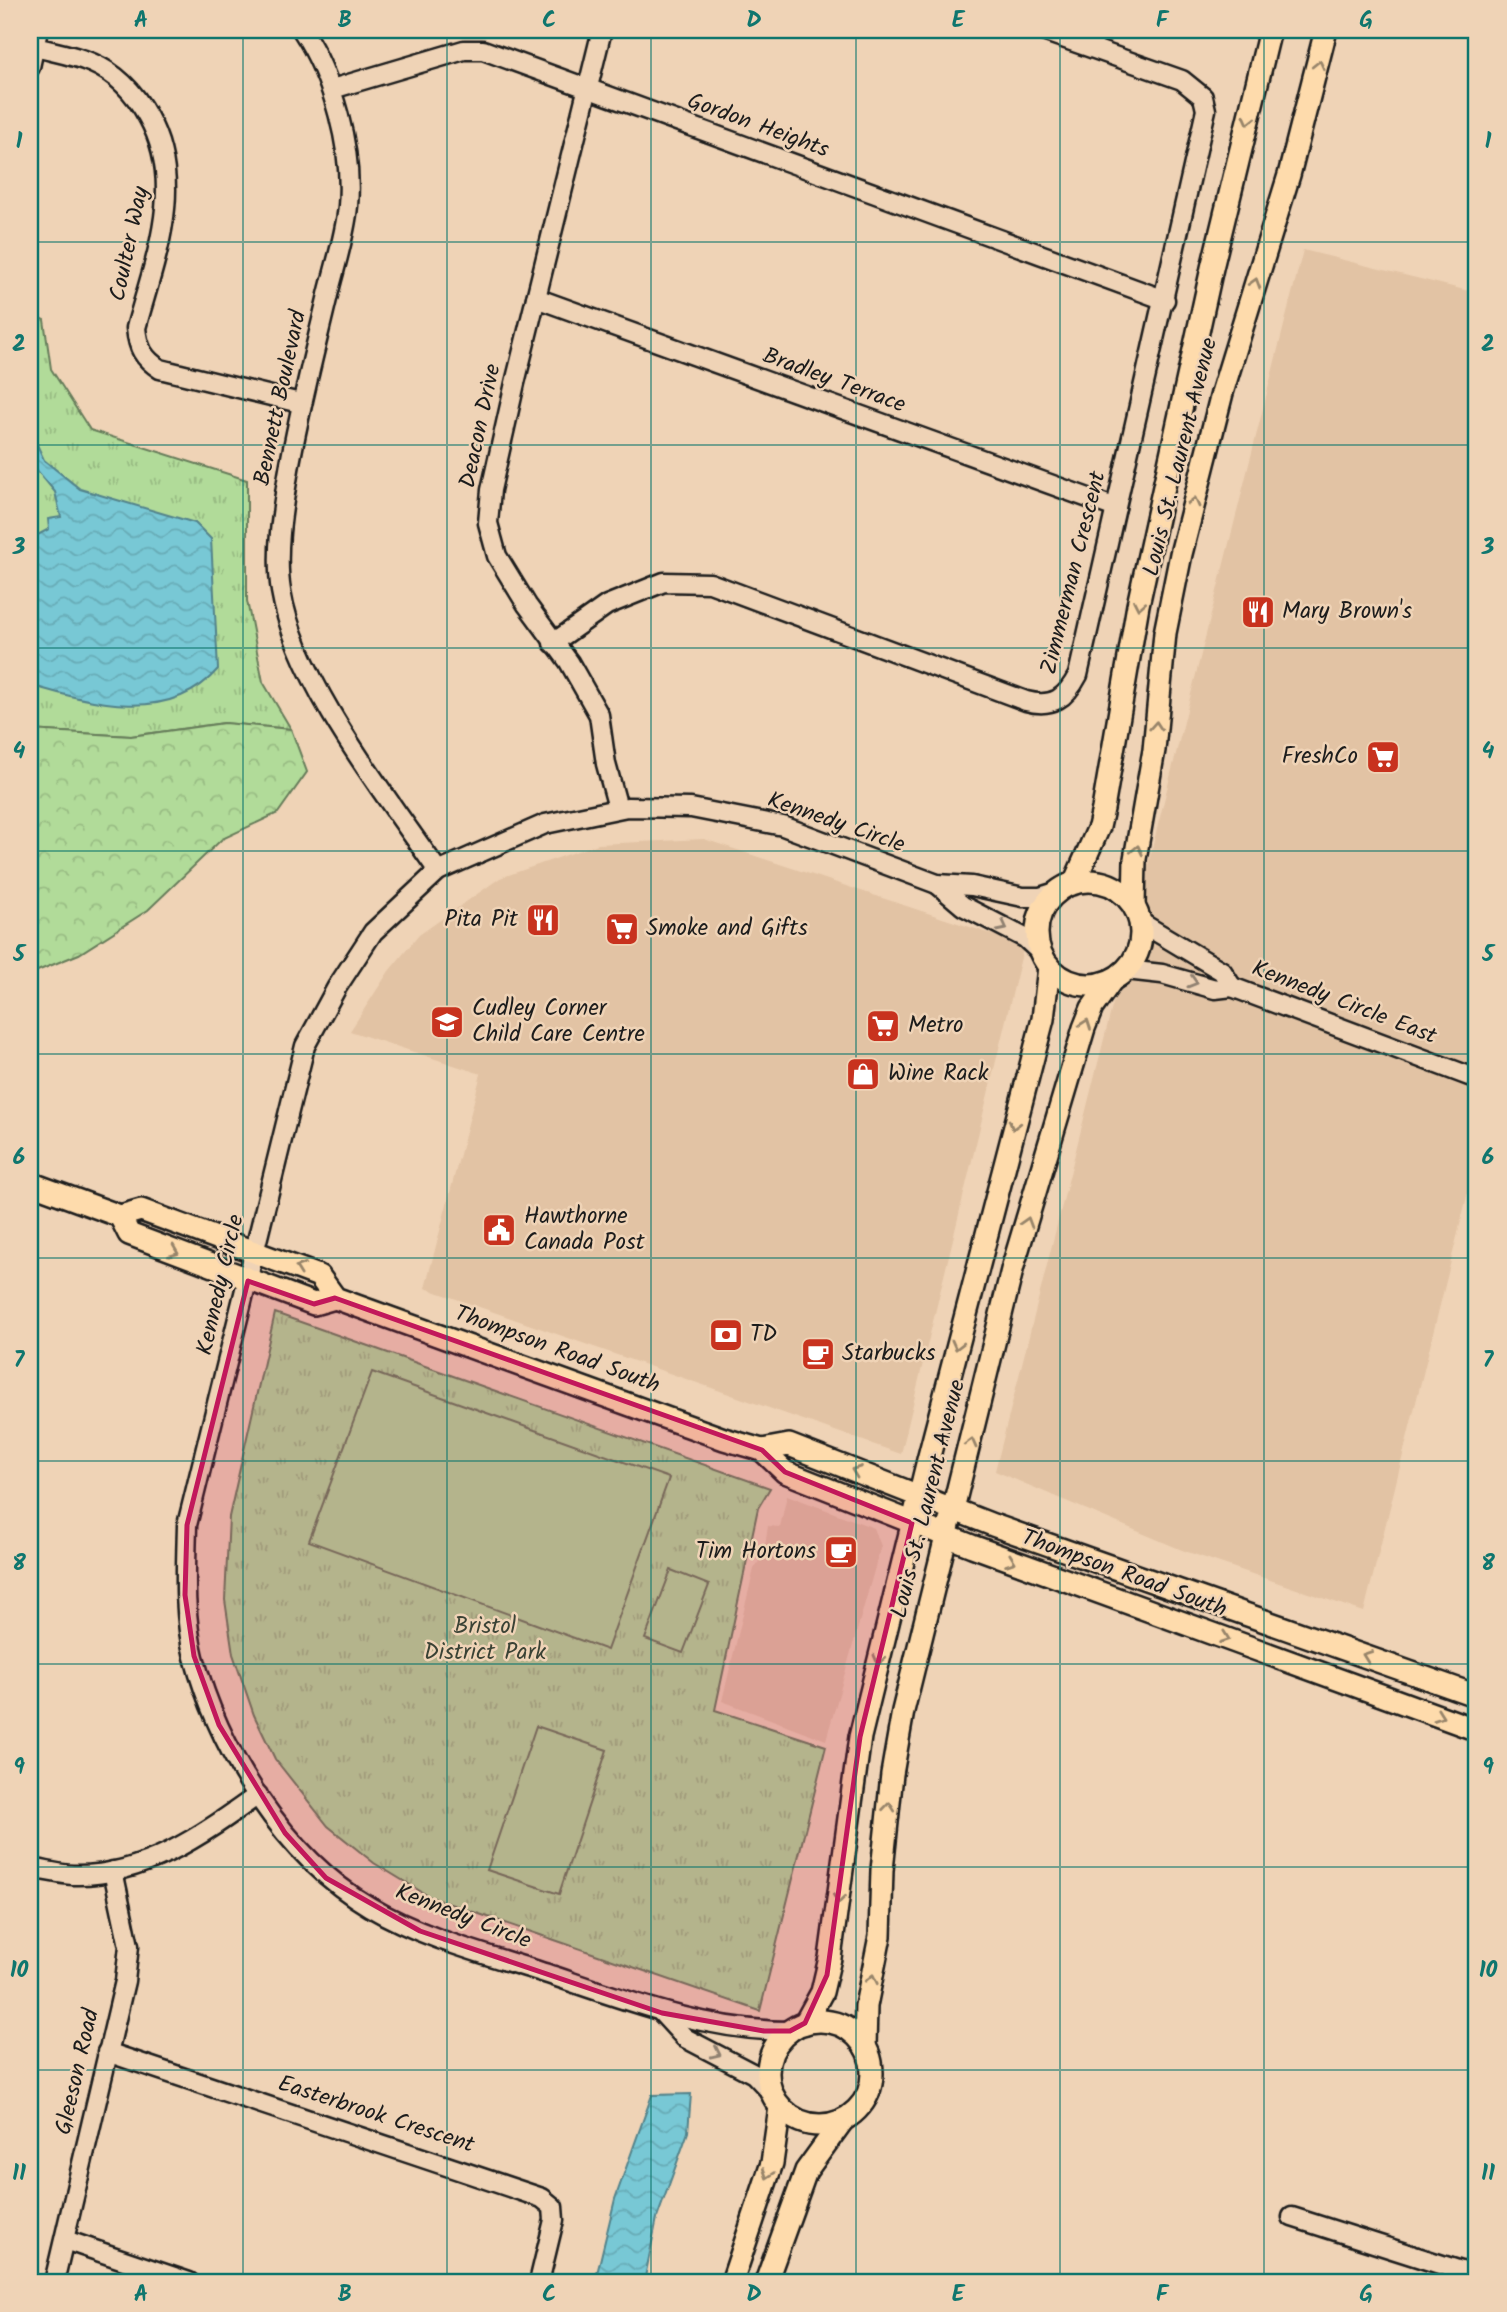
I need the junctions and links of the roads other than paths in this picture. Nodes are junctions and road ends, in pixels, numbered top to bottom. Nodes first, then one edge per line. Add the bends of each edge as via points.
1 (302, 30) edge
2 (602, 30) edge
3 (1040, 30) edge
4 (1270, 30) edge
5 (1326, 30) edge
6 (36, 38) edge
7 (30, 67) edge
8 (332, 89) junction
9 (587, 90) junction
10 (536, 298) junction
11 (1165, 300) junction
12 (300, 403) junction
13 (1116, 508) junction
14 (554, 643) junction
15 (618, 808) junction
16 (438, 871) junction
17 (937, 884) junction
18 (1066, 887) junction
19 (1137, 914) junction
20 (1045, 959) junction
21 (1119, 975) junction
22 (1232, 987) junction
23 (1477, 1079) edge
24 (30, 1183) edge
25 (120, 1216) junction
26 (254, 1252) junction
27 (248, 1281) junction
28 (335, 1298) junction
29 (762, 1450) junction
30 (920, 1495) junction
31 (954, 1509) junction
32 (912, 1523) junction
33 (947, 1536) junction
34 (1477, 1696) edge
35 (1477, 1730) edge
36 (258, 1795) junction
37 (30, 1868) edge
38 (113, 1871) junction
39 (662, 2013) junction
40 (797, 2027) junction
41 (864, 2047) junction
42 (107, 2052) junction
43 (776, 2100) junction
44 (843, 2120) junction
45 (1292, 2217) dead end
46 (65, 2240) junction
47 (1477, 2276) edge
48 (54, 2282) edge
49 (190, 2282) edge
50 (539, 2282) edge
51 (732, 2282) edge
52 (766, 2282) edge

1 - 8 street, Bennett Boulevard
2 - 9 street, Deacon Drive
3 - 11 street, Zimmerman Crescent via 1182,80 1203,97 1205,124
4 -> 18 main road, Louis St. Laurent Avenue via 1138,605 1099,827
19 -> 5 main road, Louis St. Laurent Avenue via 1135,859 1153,761 1165,633 1181,554
6 - 7 street
6 - 12 street, Coulter Way via 92,63 129,87 164,152 167,205 136,328 142,355 160,369
8 - 9 street, Gordon Heights via 474,49
8 - 12 street, Bennett Boulevard via 347,166 348,207
9 - 10 street, Deacon Drive
9 - 11 street, Gordon Heights
10 - 13 street, Bradley Terrace
10 - 14 street, Deacon Drive via 491,490 488,523 497,556
11 - 13 street, Zimmerman Crescent
12 - 16 street, Bennett Boulevard via 282,507 281,588 289,626 320,695
13 - 14 street, Zimmerman Crescent via 1078,675 1062,699 1053,702 1026,701 710,583 664,582 607,605
14 - 15 street, Deacon Drive via 599,715
15 - 16 street, Kennedy Circle via 545,824
15 - 17 street, Kennedy Circle via 691,808 783,825
16 - 26 street, Kennedy Circle via 373,932 304,1046
17 - 18 street, Kennedy Circle via 1023,897 1040,897
17 -> 20 street, Kennedy Circle via 963,906 1025,938
18 - 19 main road via 1091,881 1108,884 1123,893
18 - 20 main road via 1047,903 1039,918 1037,935
19 - 21 main road via 1141,939 1136,956
19 - 22 street, Kennedy Circle East via 1222,971
20 - 21 main road via 1062,978 1078,984 1096,985
20 -> 30 main road, Louis St. Laurent Avenue via 1044,1019
21 -> 22 street, Kennedy Circle East via 1162,974 1215,989
31 -> 21 main road, Louis St. Laurent Avenue via 1013,1266 1084,1028 1092,1008
22 - 23 street, Kennedy Circle East
24 - 25 main road, Thompson Road South
25 - 26 main road, Thompson Road South via 141,1210
25 -> 27 main road, Thompson Road South via 129,1234
26 - 27 street, Kennedy Circle
28 -> 26 main road, Thompson Road South via 319,1276
27 - 28 main road, Thompson Road South via 314,1304
27 - 36 street, Kennedy Circle via 187,1525 185,1595 194,1656 219,1725
28 - 29 main road, Thompson Road South
30 -> 29 main road, Thompson Road South via 789,1445
29 - 32 main road, Thompson Road South via 785,1472
30 - 31 main road, Thompson Road South
30 - 32 main road, Louis St. Laurent Avenue
31 - 33 main road, Louis St. Laurent Avenue
34 -> 31 main road, Thompson Road South
32 - 33 main road, Thompson Road South
32 -> 40 main road, Louis St. Laurent Avenue via 860,1737 827,1975 822,1992
33 -> 35 main road, Thompson Road South
41 -> 33 main road, Louis St. Laurent Avenue via 866,2006 880,1936 892,1774
36 - 38 street via 193,1842
36 - 39 street, Kennedy Circle via 326,1878 371,1908 420,1931
37 - 38 street via 72,1875
38 - 42 street, Gleeson Road via 129,1946
39 - 40 street, Kennedy Circle via 737,2028
39 -> 43 street, Kennedy Circle via 685,2038 747,2069
40 - 41 main road via 822,2021 839,2025
40 - 43 main road via 777,2043 770,2059 768,2076
41 - 44 main road via 872,2080 857,2110
42 - 46 street, Gleeson Road
42 - 50 street, Easterbrook Crescent via 542,2198 553,2207 554,2220
43 - 44 main road via 793,2118 809,2124
43 -> 51 main road via 772,2163
44 - 52 main road via 806,2171
45 - 47 street
46 - 48 street, Gleeson Road
46 - 49 street

